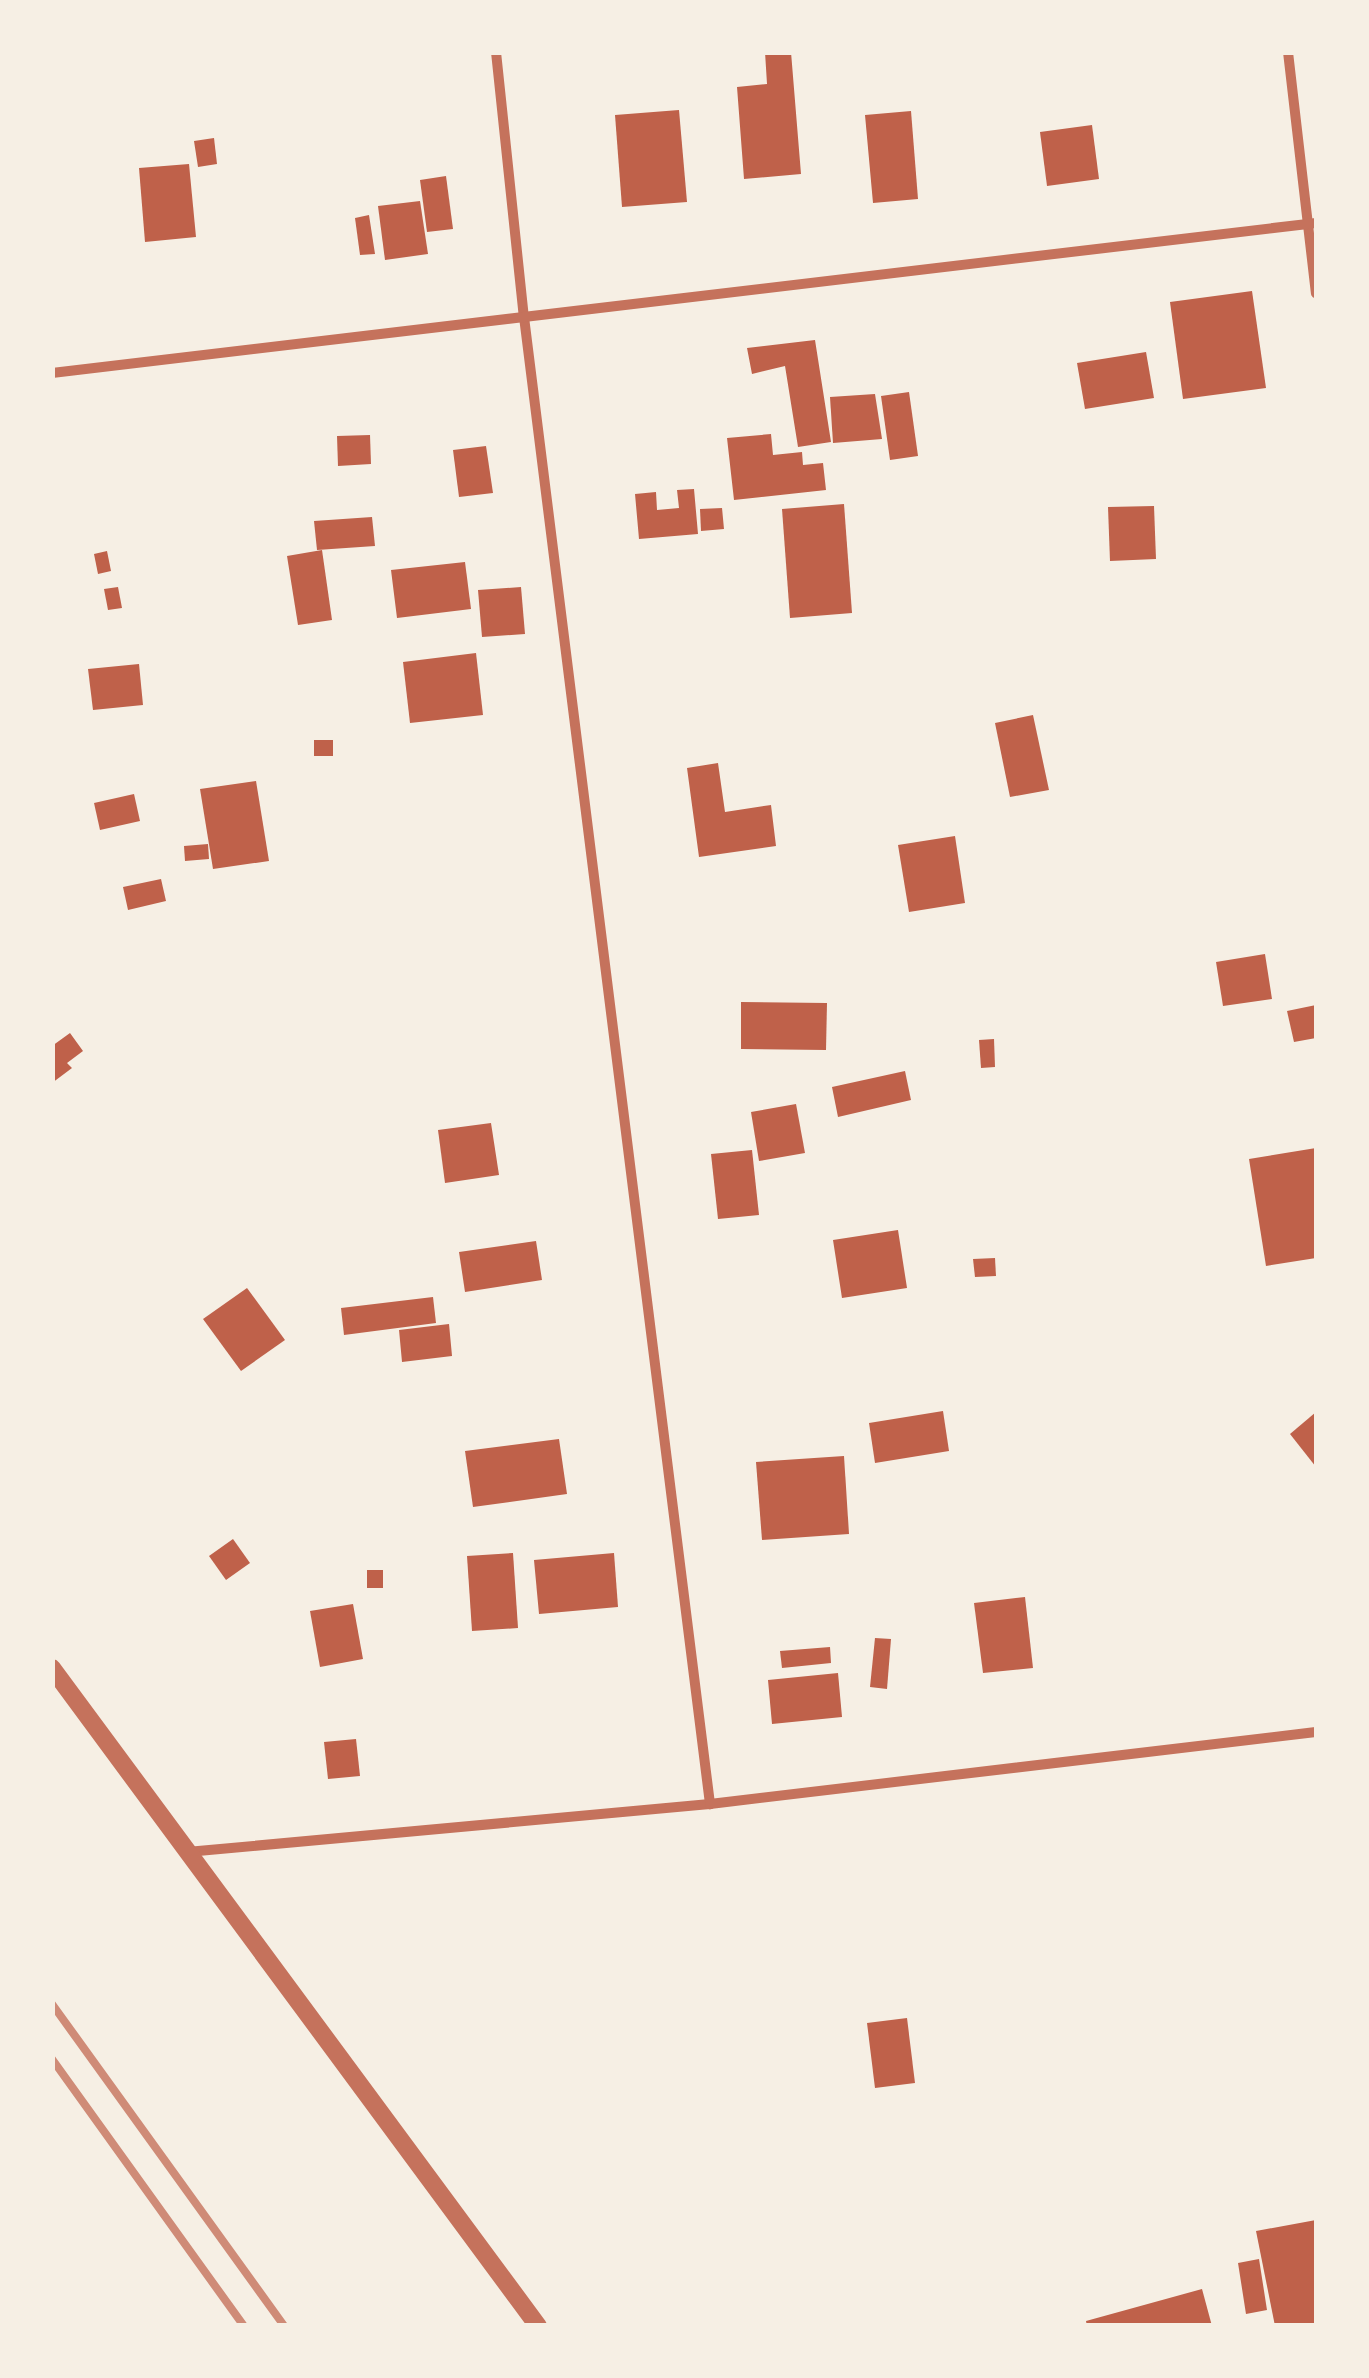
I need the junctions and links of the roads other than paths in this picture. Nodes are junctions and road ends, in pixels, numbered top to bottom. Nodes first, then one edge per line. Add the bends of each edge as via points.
1 (496, 52) edge
2 (1288, 52) edge
3 (1312, 224) edge
4 (1316, 294) edge
5 (524, 317) junction
6 (52, 374) edge
7 (52, 1668) edge
8 (1316, 1732) edge
9 (710, 1804) junction
10 (186, 1852) junction
11 (538, 2326) edge

1 - 5 street
2 - 3 street
3 - 4 street
3 - 5 street
5 - 6 street
5 - 9 street
7 - 10 street
8 - 9 street
9 - 10 street
10 - 11 street

